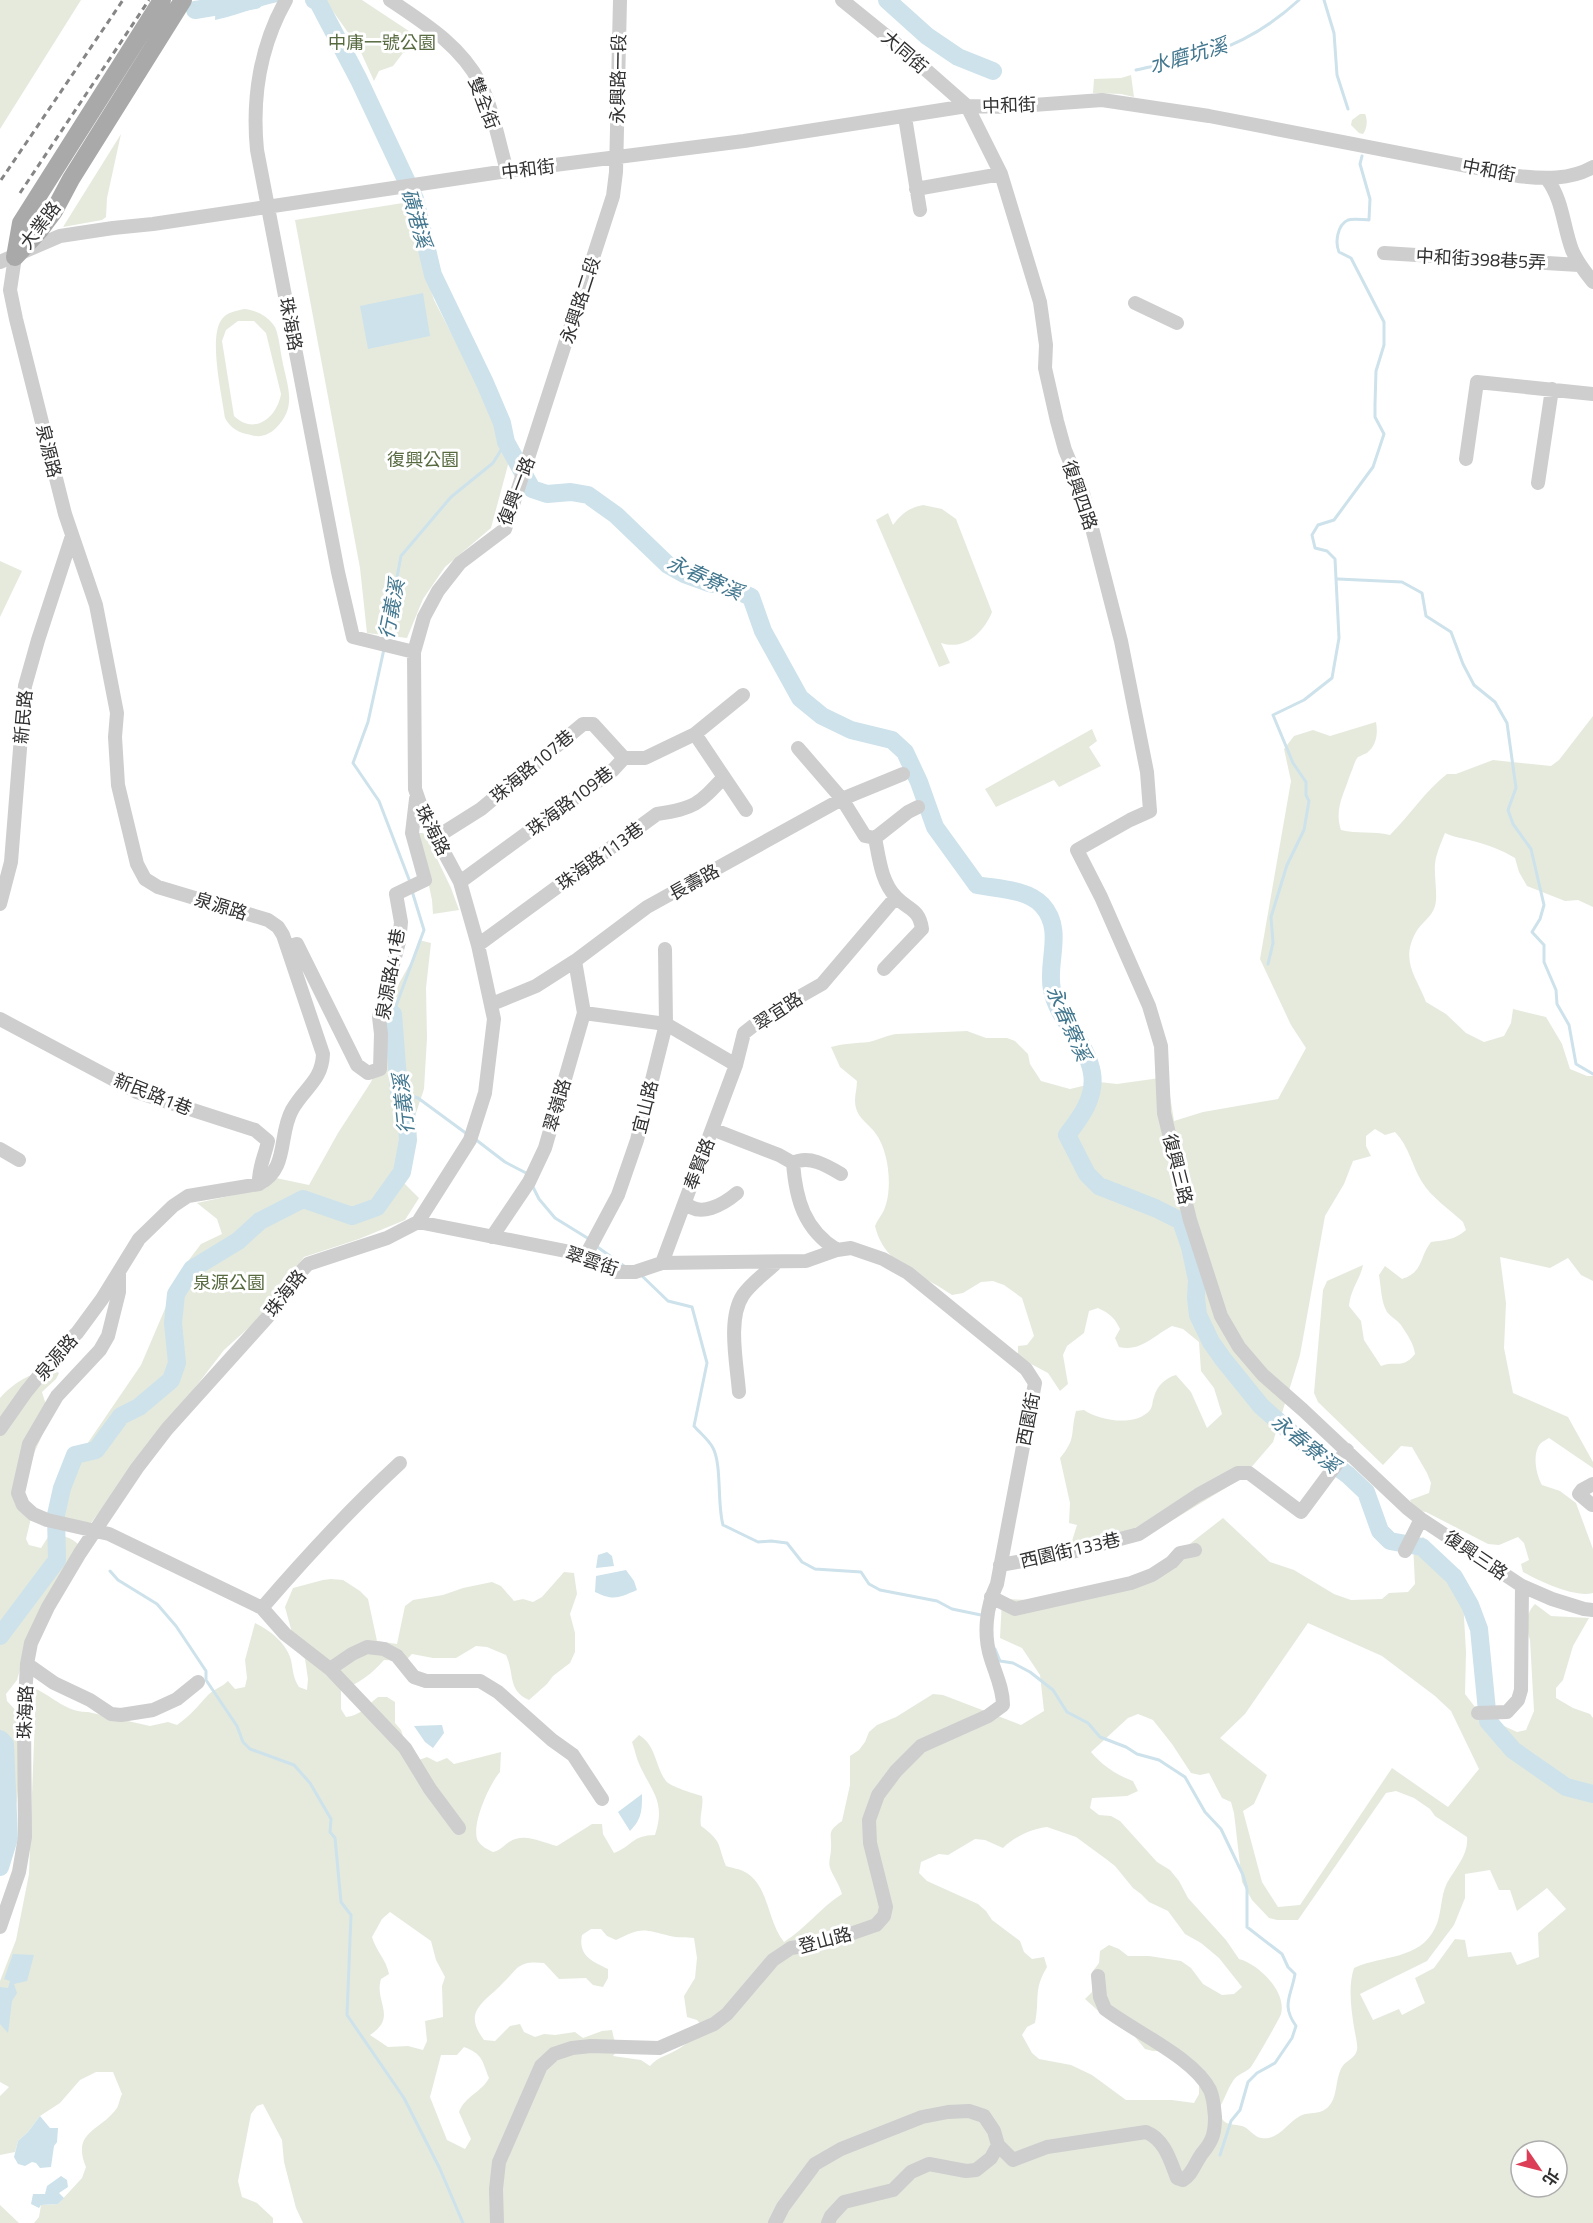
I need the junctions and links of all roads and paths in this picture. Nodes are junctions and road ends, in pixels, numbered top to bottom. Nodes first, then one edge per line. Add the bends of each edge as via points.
1 (162, 0) edge
2 (183, 0) edge
3 (390, 0) edge
4 (620, 0) edge
5 (842, 0) edge
6 (283, 6) edge
7 (967, 106) junction
8 (905, 117) junction
9 (617, 157) junction
10 (1593, 167) edge
11 (507, 171) junction
12 (1001, 174) junction
13 (1547, 179) junction
14 (916, 189) junction
15 (268, 206) junction
16 (920, 210) dead end
17 (1383, 253) dead end
18 (7, 260) edge
19 (1579, 265) junction
20 (1593, 282) edge
21 (0, 301) edge
22 (1135, 303) dead end
23 (16, 320) junction
24 (1177, 323) dead end
25 (1552, 389) junction
26 (1593, 394) edge
27 (534, 442) joint
28 (1466, 459) dead end
29 (1538, 483) dead end
30 (72, 536) junction
31 (414, 651) junction
32 (743, 695) dead end
33 (694, 734) junction
34 (798, 748) dead end
35 (624, 758) junction
36 (903, 774) dead end
37 (724, 777) junction
38 (417, 796) junction
39 (842, 799) junction
40 (918, 807) dead end
41 (746, 810) dead end
42 (435, 838) junction
43 (875, 838) junction
44 (1077, 850) joint
45 (460, 882) junction
46 (896, 897) junction
47 (0, 904) edge
48 (478, 945) junction
49 (288, 947) junction
50 (665, 949) dead end
51 (575, 961) junction
52 (884, 969) dead end
53 (492, 1004) junction
54 (584, 1013) junction
55 (0, 1019) edge
56 (666, 1024) junction
57 (736, 1065) junction
58 (712, 1129) junction
59 (0, 1149) edge
60 (20, 1160) dead end
61 (793, 1163) junction
62 (841, 1174) dead end
63 (259, 1184) junction
64 (737, 1193) dead end
65 (685, 1202) junction
66 (418, 1222) junction
67 (492, 1237) junction
68 (837, 1250) junction
69 (586, 1255) junction
70 (777, 1262) junction
71 (662, 1263) junction
72 (120, 1270) junction
73 (738, 1392) dead end
74 (0, 1429) edge
75 (1347, 1450) junction
76 (400, 1463) dead end
77 (1593, 1485) edge
78 (1593, 1505) edge
79 (1593, 1514) edge
80 (1421, 1519) junction
81 (96, 1531) junction
82 (1408, 1545) dead end
83 (1195, 1550) dead end
84 (1000, 1565) junction
85 (1522, 1586) junction
86 (991, 1596) junction
87 (262, 1608) junction
88 (1593, 1610) edge
89 (27, 1664) junction
90 (330, 1669) junction
91 (198, 1682) dead end
92 (1478, 1713) dead end
93 (602, 1799) dead end
94 (459, 1828) dead end
95 (0, 1927) edge
96 (1098, 1976) dead end
97 (998, 2145) junction
98 (497, 2223) edge
99 (775, 2223) edge
100 (828, 2223) edge

1 - 18 main road, 大業路 via 21,223
2 - 18 main road, 大業路 via 54,211 39,231
3 - 11 street, 雙全街 via 435,31 466,63 480,84
4 - 9 street, 永興路一段
5 - 7 street, 大同街
6 - 15 street, 珠海路 via 265,50 256,106 258,159
7 - 8 street, 中和街
7 - 12 street, 復興四路
7 - 13 street, 中和街 via 1118,101
8 - 9 street, 中和街
8 - 14 street
9 - 11 street, 中和街
9 - 27 street, 永興路二段 via 613,196
10 - 13 street, 中和街
11 - 15 street, 中和街
12 - 14 street
12 - 44 street, 復興四路 via 1040,302 1045,368 1065,450 1083,493 1118,630 1147,772 1150,811
13 - 19 street via 1556,191
14 - 16 street
15 - 18 street via 60,236
15 - 31 street, 珠海路 via 354,637
17 - 19 street, 中和街398巷5弄
18 - 23 street, 泉源路
19 - 20 street
21 - 23 street
22 - 24 street
23 - 30 street, 泉源路
25 - 26 street
25 - 28 street via 1476,382
25 - 29 street
27 - 31 street, 復興一路 via 505,529 460,563 438,591 424,616
30 - 47 street, 新民路 via 25,686 11,862
30 - 49 street, 泉源路 via 96,605 117,713 118,785 142,874 158,887 268,920 278,927
31 - 38 street, 珠海路 via 413,762
32 - 33 street, 珠海路109巷
33 - 35 street, 珠海路109巷 via 645,758
33 - 37 street
34 - 39 street
35 - 42 street, 珠海路107巷 via 593,724 583,724 481,809
35 - 45 street, 珠海路109巷
36 - 39 street, 長壽路
37 - 41 street
37 - 48 street, 珠海路113巷 via 690,809 657,814
38 - 42 street, 珠海路
38 - 49 street, 泉源路41巷 via 412,833 425,880 396,894 399,942 379,1017 380,1069 368,1073 357,1065 297,944
39 - 43 street via 865,836
39 - 51 street, 長壽路 via 647,907
40 - 43 street
42 - 45 street, 珠海路
43 - 46 street via 880,866
44 - 75 street, 復興三路 via 1149,1006 1161,1046 1164,1113 1190,1220 1221,1316 1239,1347 1263,1375
45 - 48 street, 珠海路
46 - 52 street via 921,918 922,929
46 - 57 street, 翠宜路 via 822,984 767,1015 744,1033
48 - 53 street, 珠海路
49 - 63 street, 泉源路 via 323,1064 287,1119 280,1160 268,1179
50 - 56 street, 宜山路
51 - 53 street, 長壽路 via 536,986
51 - 54 street, 翠嶺路
53 - 66 street, 珠海路 via 494,1019 485,1093 470,1140
54 - 56 street
54 - 67 street, 翠嶺路 via 545,1148 529,1182
55 - 63 street, 新民路1巷 via 137,1092 255,1130 268,1141 258,1170
56 - 57 street
56 - 69 street, 宜山路 via 637,1140 618,1195
57 - 58 street, 奉賢路
58 - 61 street
58 - 65 street, 奉賢路
59 - 60 street
61 - 62 street via 810,1160
61 - 68 street via 797,1196 811,1228
63 - 72 street, 泉源路 via 188,1196 139,1239
64 - 65 street via 726,1203 700,1210
65 - 71 street, 奉賢路
66 - 67 street, 翠雲街
66 - 81 street, 珠海路 via 387,1239 308,1264 273,1311 167,1430
67 - 69 street, 翠雲街
68 - 70 street, 翠雲街 via 806,1261
68 - 84 street, 西園街 via 851,1248 908,1273 1026,1369 1035,1383
69 - 71 street, 翠雲街 via 617,1272 635,1272
70 - 71 street, 翠雲街
70 - 73 street via 749,1288 737,1306 734,1318
72 - 74 street, 泉源路 via 77,1333
72 - 81 street via 108,1336 57,1396 29,1444 18,1493 33,1514
75 - 80 street, 復興三路
75 - 84 street, 西園街133巷 via 1301,1512 1244,1472 1231,1476 1139,1534 1064,1554
76 - 87 street via 318,1544
77 - 78 street via 1580,1494
78 - 79 street
80 - 82 street
80 - 85 street, 復興三路
81 - 87 street via 110,1534
81 - 89 street, 珠海路 via 48,1607 31,1643
83 - 86 street via 1180,1553 1152,1575 1131,1583 1015,1610
84 - 86 street, 西園街
85 - 88 street, 復興三路
85 - 92 street via 1518,1700 1503,1712
86 - 98 street, 登山路 via 986,1631 1003,1705 988,1716 921,1746 878,1795 869,1820 870,1842 886,1906 884,1916 876,1925 824,1943 791,1948 773,1960 714,2024 658,2048 591,2046 554,2054 541,2066 499,2162
87 - 90 street via 285,1634
89 - 91 street via 111,1714 153,1710 177,1699
89 - 95 street, 珠海路 via 25,1837 19,1872
90 - 93 street via 367,1647 384,1649 396,1656 414,1677 426,1681 480,1682 498,1692 573,1755
90 - 94 street via 405,1748
96 - 97 street via 1105,2009 1194,2069 1209,2089 1215,2121 1211,2142 1183,2180 1177,2178 1165,2147 1146,2132 1047,2147 1013,2160
97 - 99 street via 984,2116 969,2111 922,2116 840,2149 815,2164
97 - 100 street via 991,2158 976,2170 929,2164 911,2172 893,2190 844,2202

